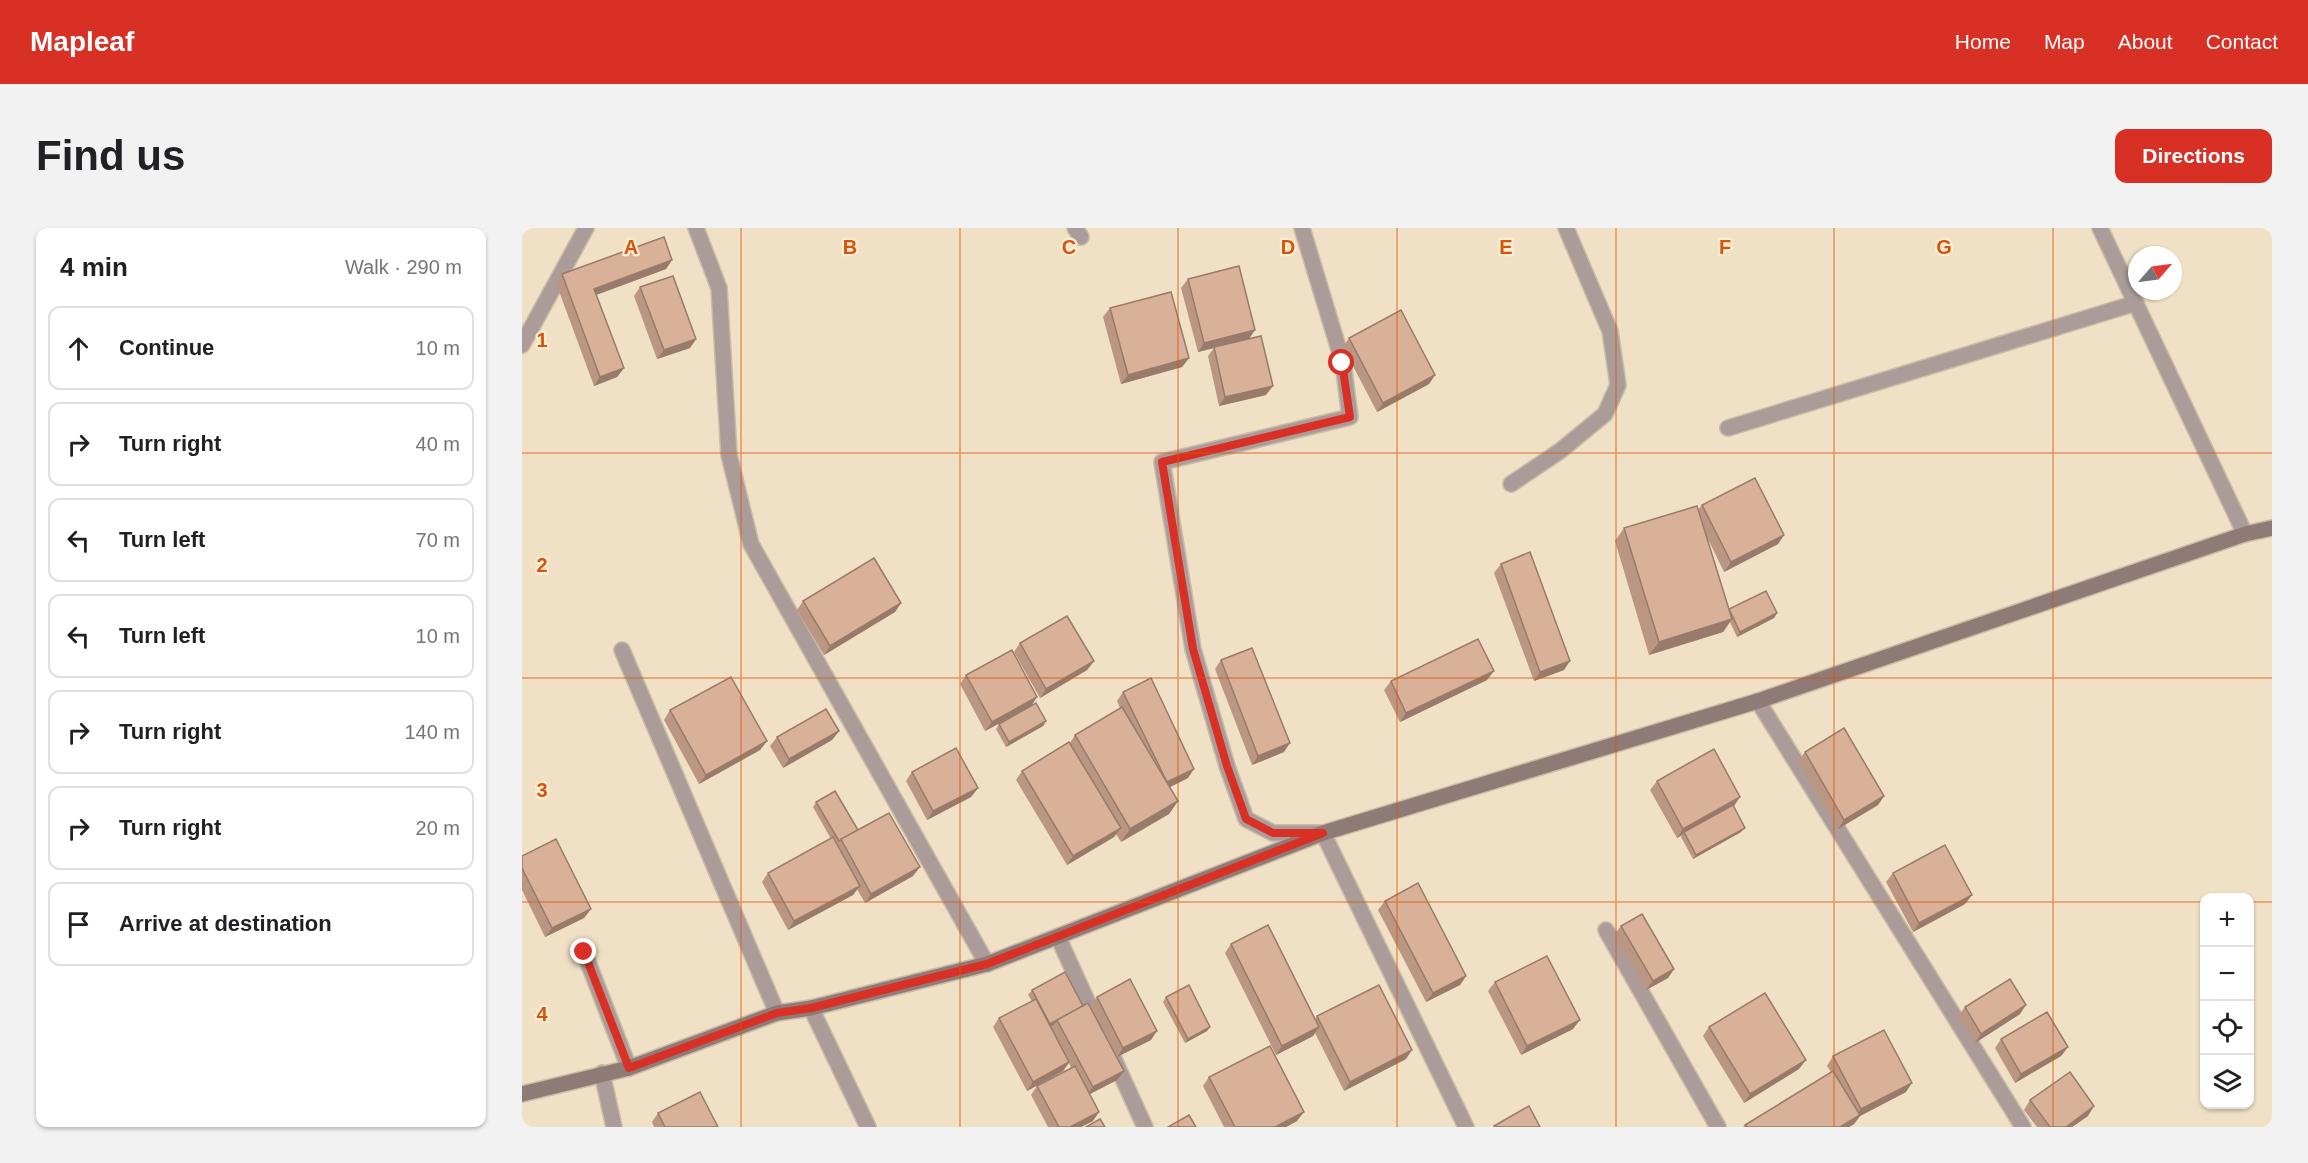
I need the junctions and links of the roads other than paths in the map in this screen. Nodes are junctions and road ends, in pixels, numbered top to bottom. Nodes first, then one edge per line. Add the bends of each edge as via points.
1 (586, 228) edge
2 (696, 228) edge
3 (1302, 228) edge
4 (1566, 228) edge
5 (2100, 228) edge
6 (2136, 303) junction
7 (522, 345) edge
8 (1728, 428) dead end
9 (1510, 484) dead end
10 (2272, 528) edge
11 (2246, 534) junction
12 (622, 650) dead end
13 (1758, 701) junction
14 (1323, 833) junction
15 (1606, 930) dead end
16 (1058, 937) junction
17 (584, 952) dead end
18 (987, 964) junction
19 (811, 1008) junction
20 (777, 1013) junction
21 (629, 1068) junction
22 (603, 1073) junction
23 (522, 1094) edge
24 (614, 1127) edge
25 (868, 1127) edge
26 (1145, 1127) edge
27 (1466, 1127) edge
28 (1718, 1127) edge
29 (2023, 1127) edge

1 - 7 street
2 - 18 street via 719,288 729,455 751,544
3 - 14 street via 1342,363 1350,417 1162,462 1193,649 1246,819 1273,833
4 - 9 street via 1610,331 1618,385 1605,414 1560,452
5 - 6 street
6 - 8 street
6 - 11 street
10 - 11 street
11 - 13 street
12 - 20 street
13 - 14 street
13 - 29 street
14 - 16 street
14 - 27 street
15 - 28 street
16 - 18 street
16 - 26 street
17 - 21 street
18 - 19 street
19 - 20 street
19 - 25 street
20 - 21 street
21 - 22 street
22 - 23 street
22 - 24 street

